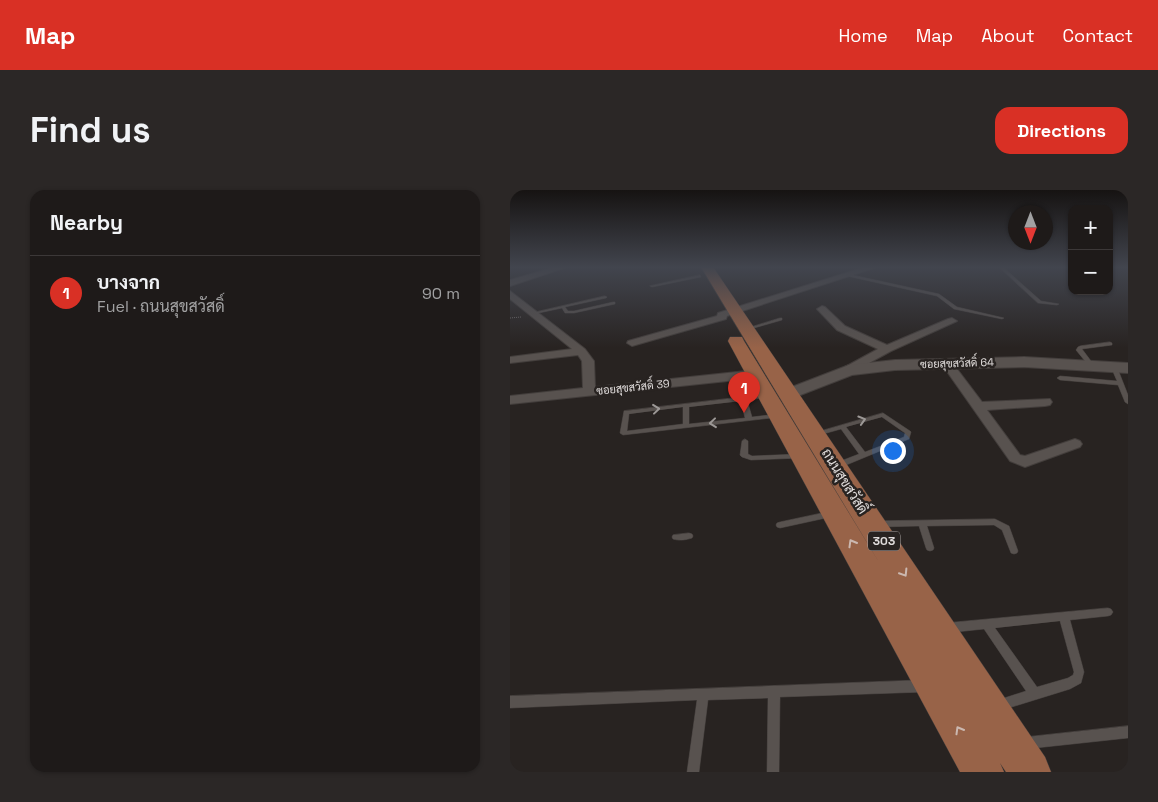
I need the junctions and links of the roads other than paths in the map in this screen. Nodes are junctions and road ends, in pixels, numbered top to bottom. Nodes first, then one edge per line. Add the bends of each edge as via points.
1 (510, 294) edge
2 (716, 294) edge
3 (796, 294) edge
4 (934, 294) edge
5 (1031, 294) edge
6 (605, 297) dead end
7 (613, 303) dead end
8 (1057, 304) dead end
9 (563, 306) junction
10 (822, 309) dead end
11 (534, 313) junction
12 (732, 318) junction
13 (1002, 318) dead end
14 (780, 319) dead end
15 (952, 321) dead end
16 (632, 343) dead end
17 (1110, 344) dead end
18 (887, 349) junction
19 (580, 352) junction
20 (510, 360) edge
21 (947, 363) junction
22 (1091, 365) junction
23 (1121, 367) edge
24 (849, 370) junction
25 (1060, 378) dead end
26 (1120, 383) junction
27 (588, 392) junction
28 (767, 396) junction
29 (510, 400) edge
30 (1044, 402) dead end
31 (1128, 402) edge
32 (686, 405) junction
33 (980, 406) junction
34 (749, 419) junction
35 (686, 426) junction
36 (842, 426) junction
37 (745, 441) dead end
38 (1075, 444) dead end
39 (809, 445) junction
40 (863, 455) junction
41 (836, 466) junction
42 (835, 514) junction
43 (922, 523) junction
44 (873, 524) junction
45 (780, 525) dead end
46 (689, 536) dead end
47 (676, 537) dead end
48 (930, 548) dead end
49 (1014, 551) dead end
50 (1108, 612) dead end
51 (1064, 616) junction
52 (988, 624) junction
53 (939, 628) junction
54 (933, 686) junction
55 (774, 692) junction
56 (1035, 694) junction
57 (703, 695) junction
58 (510, 702) edge
59 (989, 707) junction
60 (1128, 732) edge
61 (1013, 744) junction
62 (693, 772) edge
63 (773, 772) edge
64 (983, 772) edge
65 (1030, 772) edge

1 - 11 street
2 - 12 main road, ถนนสุขสวัสดิ์ / 303
3 - 12 street
4 - 13 lane via 956,308
5 - 8 lane via 1040,302
6 - 9 lane
7 - 9 lane via 574,312 567,312
9 - 11 lane
10 - 18 street via 841,328
11 - 19 street
12 - 14 lane
12 - 16 street
12 - 28 main road, ถนนสุขสวัสดิ์ / 303
12 - 28 main road, ถนนสุขสวัสดิ์ / 303
15 - 18 street
17 - 22 lane via 1080,348
18 - 24 street
19 - 20 street
19 - 27 street via 588,361
21 - 22 street, ซอยสุขสวัสดิ์ 64
21 - 24 street, ซอยสุขสวัสดิ์ 64
21 - 33 street
22 - 23 street, ซอยสุขสวัสดิ์ 64
23 - 26 lane
24 - 28 street, ซอยสุขสวัสดิ์ 64
25 - 26 lane
26 - 31 lane
27 - 28 street, ซอยสุขสวัสดิ์ 39
27 - 29 street, ซอยสุขสวัสดิ์ 39
28 - 32 lane
28 - 34 lane
28 - 34 lane
28 - 39 main road, ถนนสุขสวัสดิ์ / 303
30 - 33 street
32 - 35 lane
35 -> 32 lane via 623,433 626,412
33 - 38 street via 1020,461
34 -> 35 lane
36 - 39 lane
36 - 40 lane
36 -> 40 lane via 883,415 908,432 907,438
37 - 39 lane via 744,455 751,458
39 - 41 main road, ถนนสุขสวัสดิ์ / 303
39 - 42 main road, ถนนสุขสวัสดิ์ / 303
40 - 41 lane
41 - 44 main road, ถนนสุขสวัสดิ์ / 303
42 - 45 lane
54 -> 42 main road, ถนนสุขสวัสดิ์ / 303
43 - 44 lane
43 - 48 lane
43 - 49 lane via 995,522 1006,528
44 -> 53 main road, ถนนสุขสวัสดิ์ / 303
46 - 47 lane
50 - 51 lane
51 - 52 lane
51 - 56 lane via 1079,672 1077,679
52 - 53 lane
52 - 56 lane
53 - 59 main road, ถนนสุขสวัสดิ์ / 303
54 - 55 lane
64 -> 54 main road, ถนนสุขสวัสดิ์ / 303
55 - 57 lane
55 - 63 lane
56 - 59 lane
57 - 58 lane
57 - 62 lane
59 - 61 main road, ถนนสุขสวัสดิ์ / 303
60 - 61 lane
61 - 65 main road, ถนนสุขสวัสดิ์ / 303

